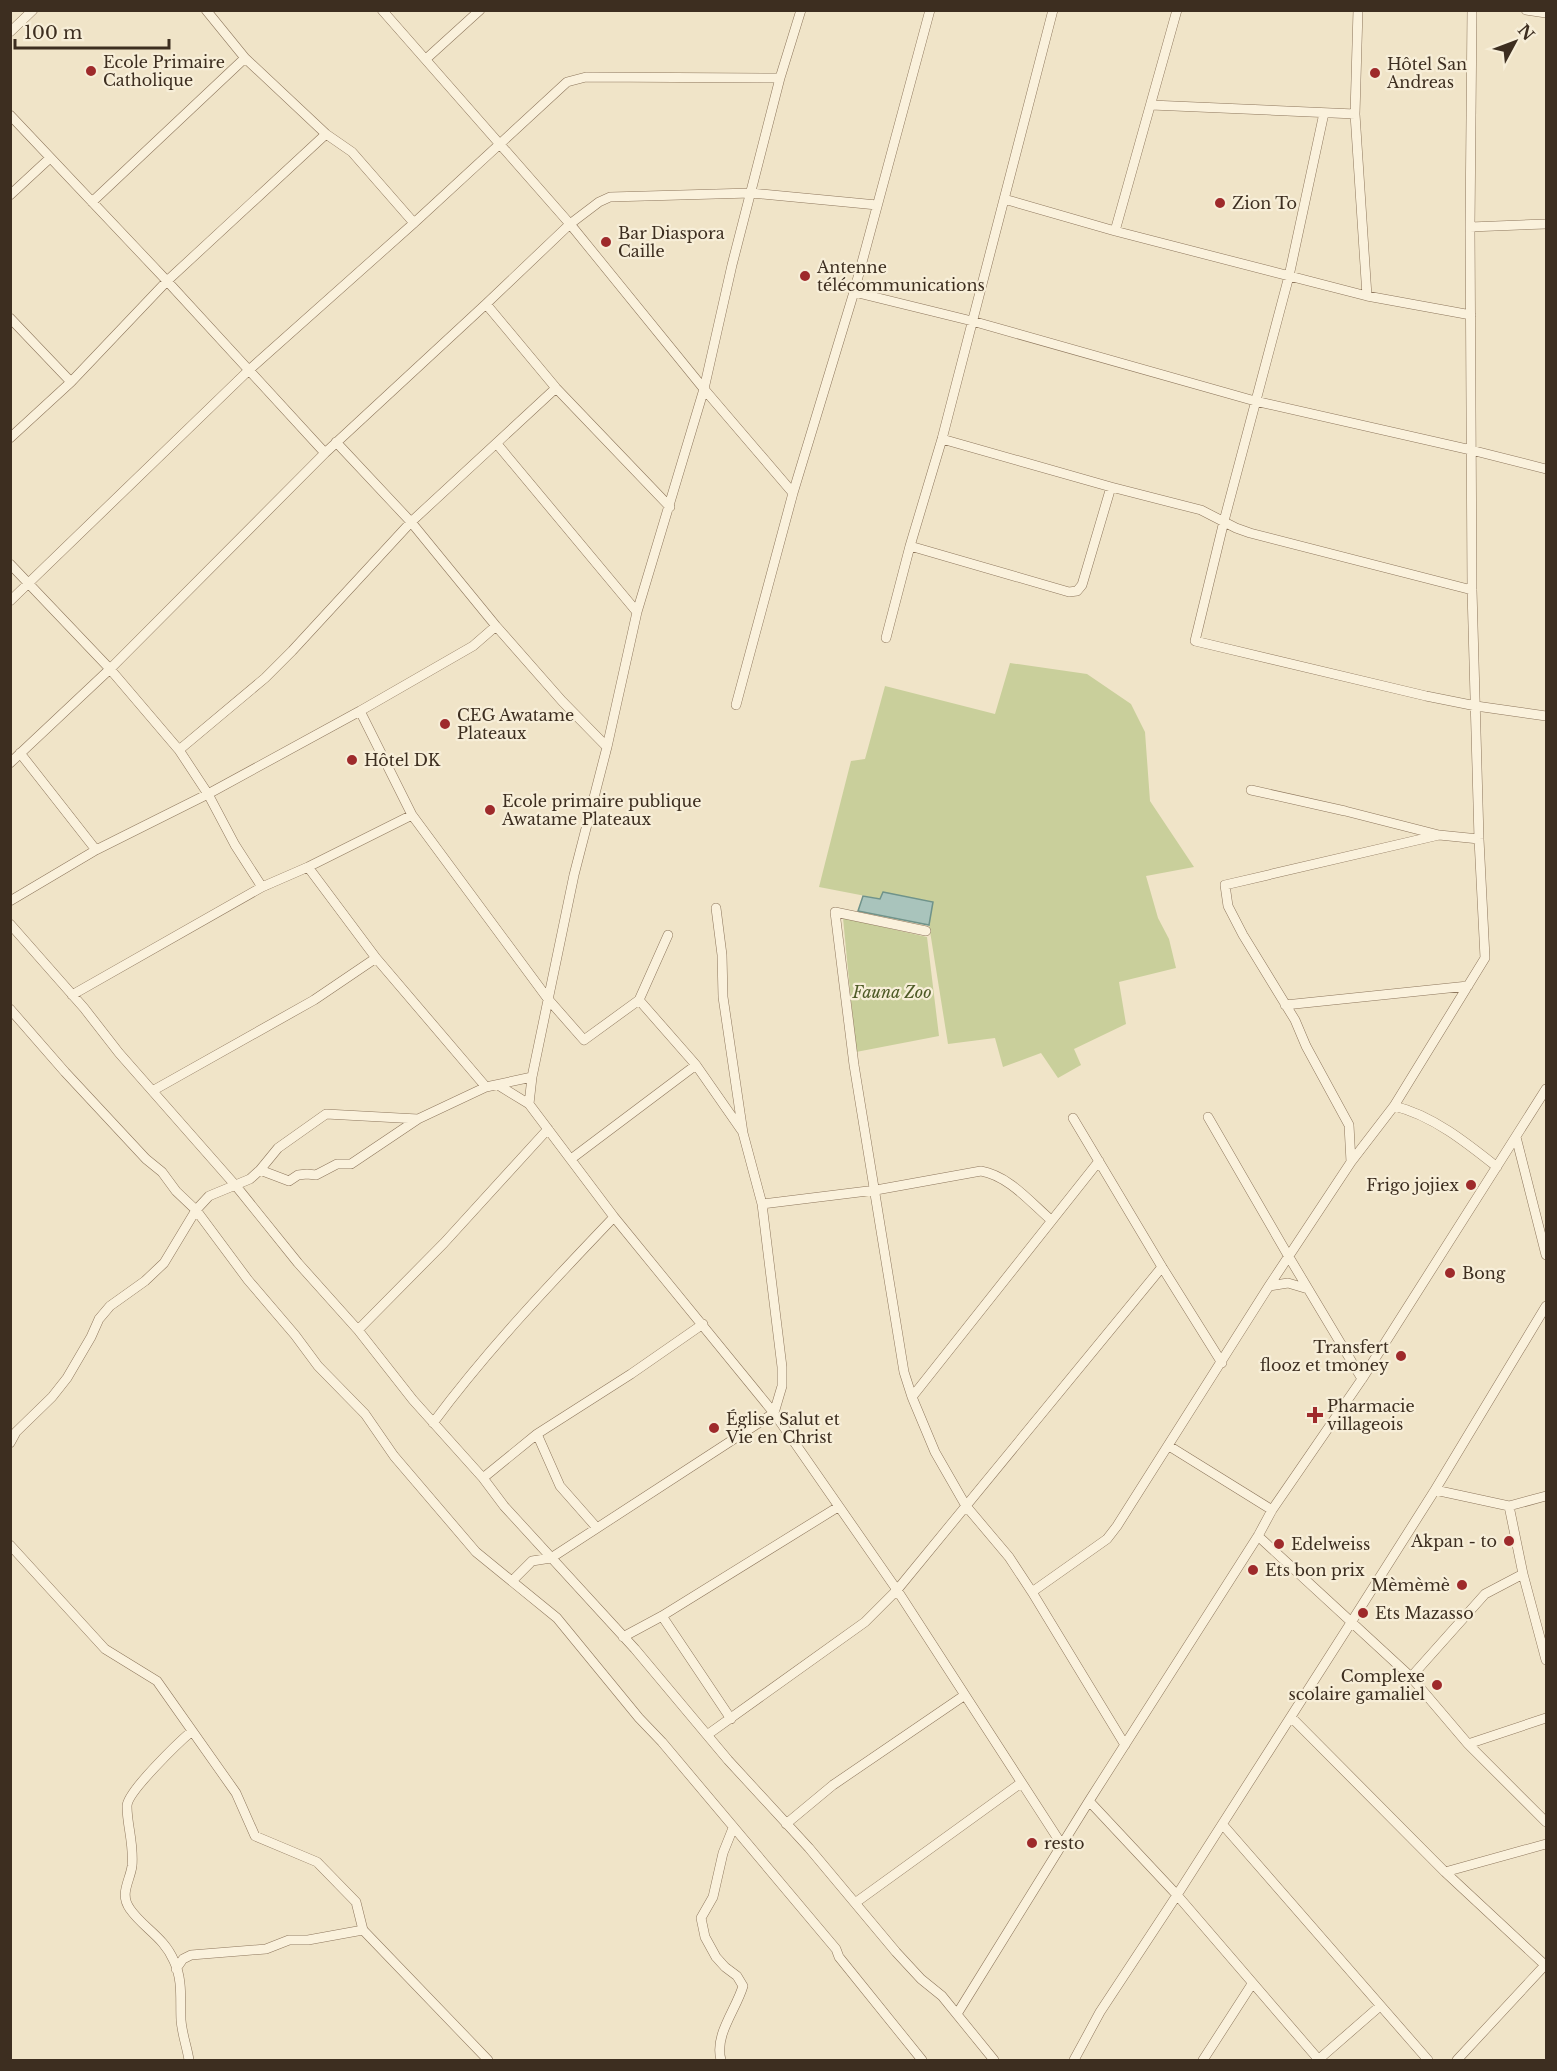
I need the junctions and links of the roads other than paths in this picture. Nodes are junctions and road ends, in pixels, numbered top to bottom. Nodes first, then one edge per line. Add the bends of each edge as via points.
1 (33, 10) edge
2 (206, 10) edge
3 (382, 10) edge
4 (480, 10) edge
5 (801, 10) edge
6 (930, 10) edge
7 (1053, 10) edge
8 (1177, 10) edge
9 (1358, 10) edge
10 (1472, 10) edge
11 (1526, 10) edge
12 (1546, 13) edge
13 (10, 32) edge
14 (245, 58) junction
15 (426, 59) junction
16 (780, 78) junction
17 (1151, 105) junction
18 (1324, 113) junction
19 (1355, 114) junction
20 (10, 116) edge
21 (326, 134) junction
22 (500, 144) junction
23 (50, 158) junction
24 (751, 193) junction
25 (10, 195) edge
26 (1004, 199) junction
27 (92, 202) junction
28 (877, 205) junction
29 (414, 223) junction
30 (570, 224) junction
31 (1546, 224) edge
32 (1470, 227) junction
33 (1115, 231) junction
34 (1289, 276) junction
35 (167, 281) junction
36 (854, 292) junction
37 (1367, 296) junction
38 (486, 304) junction
39 (1471, 315) junction
40 (10, 318) edge
41 (972, 321) junction
42 (249, 370) junction
43 (71, 382) junction
44 (556, 388) junction
45 (704, 389) junction
46 (1255, 401) junction
47 (10, 438) edge
48 (942, 439) junction
49 (336, 442) junction
50 (497, 444) junction
51 (1471, 450) junction
52 (325, 453) junction
53 (1546, 469) edge
54 (1112, 487) junction
55 (793, 493) junction
56 (670, 507) junction
57 (1224, 521) junction
58 (411, 522) junction
59 (910, 546) junction
60 (10, 564) edge
61 (28, 583) junction
62 (1472, 590) junction
63 (10, 601) edge
64 (638, 612) junction
65 (496, 626) junction
66 (886, 638) dead end
67 (110, 669) junction
68 (736, 705) dead end
69 (1476, 706) junction
70 (360, 711) junction
71 (1546, 716) edge
72 (607, 747) junction
73 (179, 750) junction
74 (20, 753) junction
75 (10, 762) edge
76 (1251, 790) dead end
77 (208, 794) junction
78 (412, 815) junction
79 (1439, 835) junction
80 (1479, 838) junction
81 (96, 850) junction
82 (308, 867) junction
83 (262, 887) junction
84 (10, 901) edge
85 (716, 908) dead end
86 (10, 924) edge
87 (926, 931) dead end
88 (668, 935) dead end
89 (376, 958) junction
90 (1468, 986) junction
91 (72, 995) junction
92 (548, 999) junction
93 (639, 1000) junction
94 (1285, 1005) junction
95 (10, 1009) edge
96 (696, 1065) junction
97 (532, 1077) junction
98 (498, 1085) junction
99 (486, 1087) junction
100 (1546, 1089) edge
101 (154, 1090) junction
102 (529, 1104) junction
103 (1394, 1106) junction
104 (1208, 1117) dead end
105 (1073, 1118) dead end
106 (418, 1119) junction
107 (548, 1129) junction
108 (743, 1133) junction
109 (1516, 1137) junction
110 (572, 1159) junction
111 (1099, 1161) junction
112 (1351, 1162) junction
113 (1497, 1167) junction
114 (260, 1170) junction
115 (236, 1186) junction
116 (876, 1190) junction
117 (762, 1204) junction
118 (196, 1210) junction
119 (614, 1217) junction
120 (1051, 1220) junction
121 (1546, 1255) edge
122 (1289, 1257) junction
123 (1162, 1268) junction
124 (1269, 1286) junction
125 (1308, 1289) junction
126 (1546, 1306) edge
127 (703, 1324) junction
128 (358, 1330) junction
129 (1222, 1363) junction
130 (1362, 1379) junction
131 (912, 1397) junction
132 (774, 1413) junction
133 (433, 1423) junction
134 (537, 1434) junction
135 (10, 1443) edge
136 (1169, 1446) junction
137 (483, 1478) junction
138 (1435, 1490) junction
139 (1546, 1496) edge
140 (966, 1506) junction
141 (1509, 1506) junction
142 (838, 1507) junction
143 (1272, 1510) junction
144 (597, 1528) junction
145 (1258, 1536) junction
146 (10, 1545) edge
147 (551, 1558) junction
148 (1523, 1574) junction
149 (512, 1581) junction
150 (897, 1590) junction
151 (1032, 1592) junction
152 (662, 1616) junction
153 (1352, 1621) junction
154 (622, 1637) junction
155 (1546, 1660) edge
156 (1411, 1677) junction
157 (965, 1695) junction
158 (1291, 1717) junction
159 (731, 1719) junction
160 (1546, 1719) edge
161 (192, 1731) junction
162 (707, 1735) junction
163 (1468, 1744) junction
164 (1125, 1745) junction
165 (1021, 1783) junction
166 (1089, 1801) junction
167 (1546, 1822) edge
168 (786, 1824) junction
169 (1222, 1824) junction
170 (734, 1828) junction
171 (1546, 1844) edge
172 (1062, 1845) junction
173 (1445, 1872) junction
174 (1178, 1895) junction
175 (855, 1903) junction
176 (363, 1930) junction
177 (1546, 1965) edge
178 (176, 1969) junction
179 (1252, 1984) junction
180 (1380, 2006) junction
181 (957, 2014) junction
182 (1319, 2060) edge
183 (189, 2061) edge
184 (488, 2061) edge
185 (721, 2061) edge
186 (922, 2061) edge
187 (994, 2061) edge
188 (1074, 2061) edge
189 (1203, 2061) edge
190 (1428, 2061) edge
191 (1456, 2061) edge

1 - 13 street
2 - 14 street
3 - 15 street
4 - 15 street
5 - 16 street
6 - 28 street
7 - 26 street
8 - 17 street
9 - 19 street
10 - 32 street
11 - 12 street
14 - 21 street
14 - 27 street
15 - 22 street
16 - 22 street via 586,77 567,82
16 - 24 street
17 - 18 street
17 - 33 street
18 - 19 street
18 - 34 street
19 - 37 street
20 - 23 street
21 - 29 street via 352,152
21 - 35 street
22 - 29 street
22 - 30 street
23 - 25 street
23 - 27 street
24 - 28 street
24 - 30 street via 610,197
24 - 45 street
26 - 33 street
26 - 41 street
27 - 35 street
28 - 36 street
29 - 42 street
30 - 38 street
30 - 45 street
31 - 32 street
32 - 39 street
33 - 34 street
34 - 37 street
34 - 46 street
35 - 42 street
35 - 43 street
36 - 41 street
36 - 55 street
37 - 39 street
38 - 44 street
38 - 49 street
39 - 51 street
40 - 43 street
41 - 46 street
41 - 48 street
42 - 52 street
42 - 61 street
43 - 47 street
44 - 50 street
44 - 56 street
45 - 55 street
45 - 56 street
46 - 51 street
46 - 57 street
48 - 54 street
48 - 59 street
49 - 52 street
49 - 58 street
50 - 58 street
50 - 64 street
51 - 53 street
51 - 62 street
52 - 67 street
54 - 57 street via 1201,510
54 - 59 street via 1077,591
55 - 68 street
56 - 64 street
57 - 62 street via 1250,533
57 - 69 street via 1196,641
58 - 65 street
58 - 73 street via 265,678
59 - 66 street
60 - 61 street
61 - 63 street
61 - 67 street
62 - 69 street
64 - 72 street
65 - 70 street via 473,646
65 - 72 street
67 - 73 street
67 - 74 street
69 - 71 street
69 - 80 street
70 - 77 street
70 - 78 street
72 - 92 street
73 - 77 street
74 - 75 street
74 - 81 street
76 - 79 street
77 - 81 street
77 - 83 street
78 - 82 street
78 - 92 street
79 - 80 street
79 - 94 street via 1225,885 1228,906
80 - 90 street via 1485,958
81 - 84 street
82 - 83 street
82 - 89 street
83 - 91 street
85 - 108 street via 723,997
86 - 91 street
87 - 116 street via 835,912 854,1065
88 - 93 street
89 - 99 street
89 - 101 street via 314,1000
90 - 94 street
90 - 103 street
91 - 101 street
92 - 93 street via 584,1040
92 - 97 street
93 - 96 street
94 - 112 street via 1349,1125
95 - 118 street
96 - 108 street
96 - 110 street
97 - 98 street
97 - 102 street
98 - 99 street
98 - 102 street
99 - 106 street
100 - 109 street
101 - 115 street
102 - 107 street
103 - 112 street
103 - 113 street via 1412,1110
104 - 122 street
105 - 111 street
106 - 114 street via 351,1164 337,1164 316,1175 289,1181
106 - 114 street via 326,1114 278,1148
107 - 110 street
107 - 128 street
108 - 117 street
109 - 113 street
109 - 121 street
110 - 119 street
111 - 120 street
111 - 123 street
112 - 122 street
113 - 130 street
114 - 115 street
115 - 118 street via 209,1196
115 - 128 street
116 - 117 street
116 - 120 street via 981,1171 994,1173
116 - 131 street via 898,1346
117 - 132 street via 782,1367 782,1386
118 - 135 street via 164,1263 110,1306 67,1378
118 - 149 street via 318,1365 365,1414 394,1456 476,1552
119 - 127 street
119 - 133 street via 466,1378
120 - 131 street
122 - 124 street
122 - 125 street
123 - 129 street
123 - 140 street
124 - 125 street via 1288,1283
124 - 129 street
125 - 130 street
126 - 138 street
127 - 132 street
127 - 134 street
128 - 133 street
129 - 136 street
130 - 143 street
131 - 140 street via 935,1452
132 - 142 street
132 - 144 street
133 - 137 street
134 - 137 street
134 - 144 street via 560,1486
136 - 143 street
136 - 151 street via 1107,1539
137 - 147 street
138 - 141 street
138 - 153 street
139 - 141 street
140 - 150 street
140 - 151 street via 1009,1557
141 - 148 street
142 - 150 street
142 - 152 street
143 - 145 street
144 - 147 street
145 - 153 street
145 - 164 street
146 - 161 street via 105,1649 157,1681
147 - 149 street via 531,1561
147 - 154 street
148 - 155 street
148 - 156 street via 1485,1594
149 - 170 street via 557,1618
150 - 157 street
150 - 159 street via 865,1622
151 - 164 street
152 - 154 street
152 - 159 street
153 - 156 street
153 - 158 street
154 - 162 street
156 - 163 street
157 - 165 street
157 - 168 street via 833,1785
158 - 169 street
158 - 173 street
159 - 162 street
160 - 163 street
161 - 176 street via 236,1793 255,1836 317,1862 356,1902
161 - 178 street via 135,1789 126,1804 133,1843 125,1897 129,1908 162,1942
162 - 168 street
163 - 167 street
164 - 166 street
165 - 172 street
165 - 175 street
166 - 172 street
166 - 174 street
168 - 175 street
169 - 174 street
169 - 180 street
170 - 185 street via 712,1897 701,1918 705,1937 716,1957 743,1986 720,2038
170 - 186 street via 836,1949
171 - 173 street
172 - 181 street
173 - 177 street
174 - 179 street
174 - 188 street via 1100,2012
175 - 181 street via 903,1960
176 - 178 street via 289,1940 266,1949 191,1955
176 - 184 street
177 - 191 street
178 - 183 street
179 - 182 street
179 - 189 street
180 - 182 street
180 - 190 street
181 - 187 street

